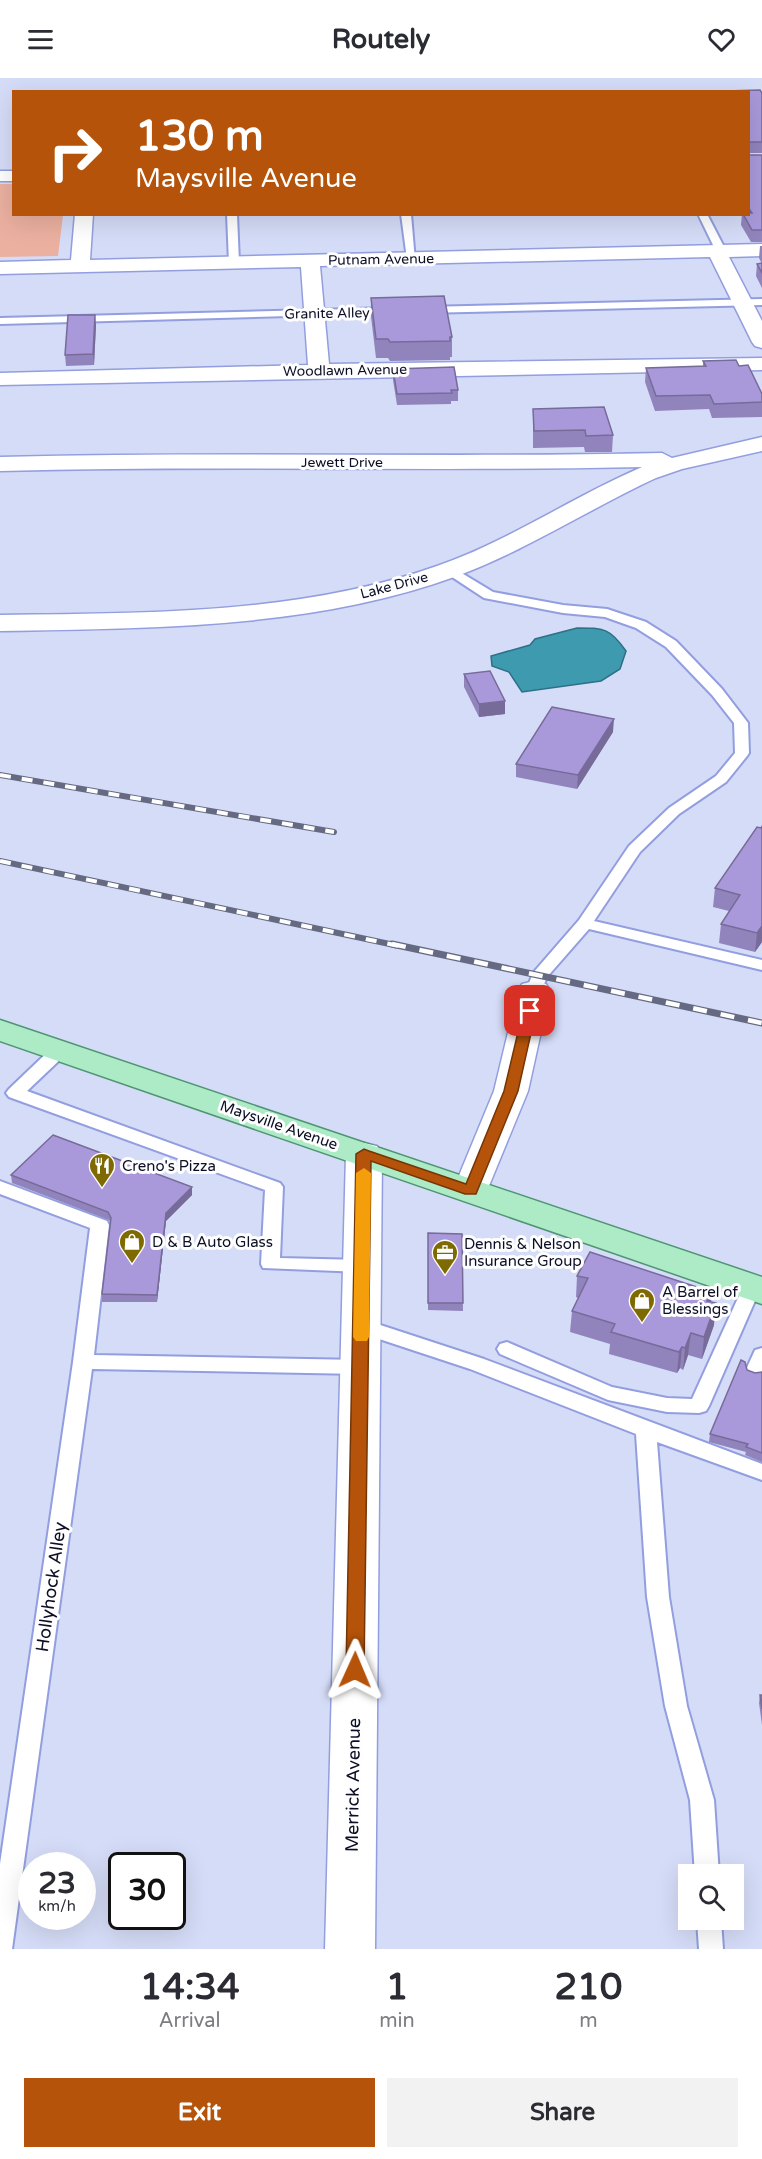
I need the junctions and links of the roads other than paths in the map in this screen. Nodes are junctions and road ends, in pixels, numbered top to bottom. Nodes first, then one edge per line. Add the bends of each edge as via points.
1 (84, 216) edge
2 (232, 216) edge
3 (406, 216) edge
4 (703, 216) edge
5 (762, 250) edge
6 (717, 251) junction
7 (412, 259) junction
8 (310, 261) junction
9 (234, 262) junction
10 (80, 266) junction
11 (0, 268) edge
12 (762, 302) edge
13 (741, 303) junction
14 (315, 313) junction
15 (0, 321) edge
16 (762, 342) edge
17 (762, 364) edge
18 (319, 370) junction
19 (0, 379) edge
20 (762, 444) edge
21 (684, 459) junction
22 (0, 464) edge
23 (450, 570) junction
24 (0, 623) edge
25 (585, 923) junction
26 (762, 965) edge
27 (534, 991) joint
28 (0, 1030) edge
29 (60, 1050) junction
30 (364, 1154) junction
31 (0, 1187) edge
32 (471, 1190) junction
33 (362, 1266) junction
34 (757, 1289) edge
35 (362, 1326) junction
36 (507, 1349) dead end
37 (83, 1362) junction
38 (360, 1367) junction
39 (646, 1430) junction
40 (762, 1472) edge
41 (705, 1864) edge
42 (710, 1930) edge
43 (0, 1949) edge
44 (350, 1949) edge
45 (711, 1949) edge

1 - 10 street
2 - 9 lane
3 - 7 lane
4 - 6 lane via 718,245
5 - 6 street, Putnam Avenue
6 - 7 street, Putnam Avenue
6 - 13 street
7 - 8 street, Putnam Avenue
8 - 9 street, Putnam Avenue
8 - 14 street
9 - 10 street, Putnam Avenue
10 - 11 street, Putnam Avenue
12 - 13 lane, Granite Alley
13 - 14 lane, Granite Alley
13 - 16 street
14 - 15 lane, Granite Alley
14 - 18 street
17 - 18 street, Woodlawn Avenue
18 - 19 street, Woodlawn Avenue
20 - 21 street, Lake Drive
21 - 22 street, Jewett Drive via 102,460
21 - 23 street, Lake Drive
23 - 24 street, Lake Drive via 375,592 274,609 153,619
23 - 25 lane via 489,595 607,613 641,625 671,644 741,723 742,753 721,779 674,811 634,849
25 - 26 lane
25 - 27 lane via 539,976
27 - 32 street via 511,1091
28 - 29 main road, Maysville Avenue
29 - 30 main road, Maysville Avenue
29 - 33 lane via 15,1093 274,1187 270,1264
30 - 32 main road, Maysville Avenue
30 - 33 street, Merrick Avenue
31 - 37 lane, Hollyhock Alley via 100,1225
32 - 34 main road, Maysville Avenue
33 - 35 street, Merrick Avenue
34 - 36 lane via 699,1406 667,1405 608,1393
35 - 38 street, Merrick Avenue
35 - 39 lane via 477,1364
37 - 38 lane
37 - 43 lane, Hollyhock Alley
38 - 44 street, Merrick Avenue
39 - 40 lane via 721,1451
39 - 41 lane via 658,1597 676,1706 702,1800
42 - 45 lane

